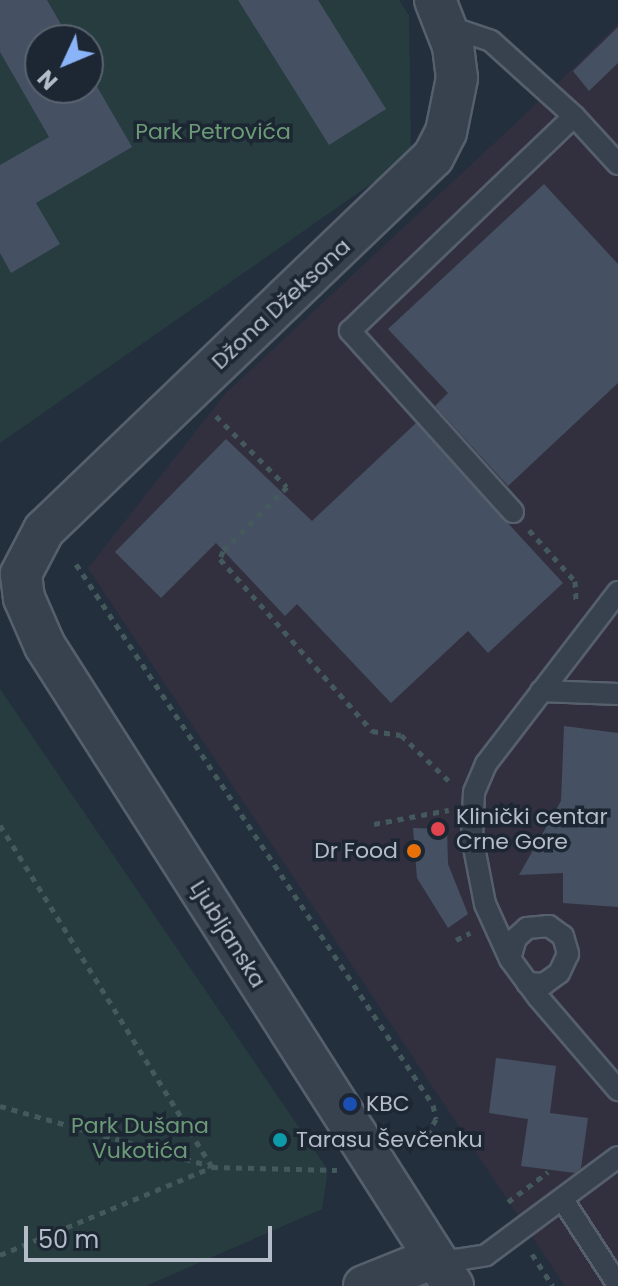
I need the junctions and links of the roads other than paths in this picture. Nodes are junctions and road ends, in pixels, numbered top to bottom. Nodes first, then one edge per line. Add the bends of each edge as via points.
1 (441, 13) edge
2 (574, 116) junction
3 (618, 164) edge
4 (513, 512) road end
5 (21, 574) joint
6 (618, 592) edge
7 (541, 691) junction
8 (618, 694) edge
9 (510, 959) junction
10 (527, 983) junction
11 (618, 1090) edge
12 (618, 1157) edge
13 (563, 1200) junction
14 (443, 1272) edge
15 (618, 1285) edge
16 (364, 1286) edge

1 - 2 lane via 491,41
1 - 5 street, Džona Džeksona via 457,78 446,132 433,157 44,530
2 - 3 lane
2 - 4 lane via 350,331
5 - 14 street, Ljubljanska via 24,598 45,646
6 - 7 lane
7 - 8 lane
7 - 9 lane via 486,764 474,792 475,864 485,904
9 - 10 lane
9 - 10 lane via 516,938 527,928 549,926 563,936 568,954 559,973 544,984
10 - 11 lane
12 - 13 lane
13 - 14 lane via 486,1255 456,1260
13 - 15 lane
14 - 16 street

